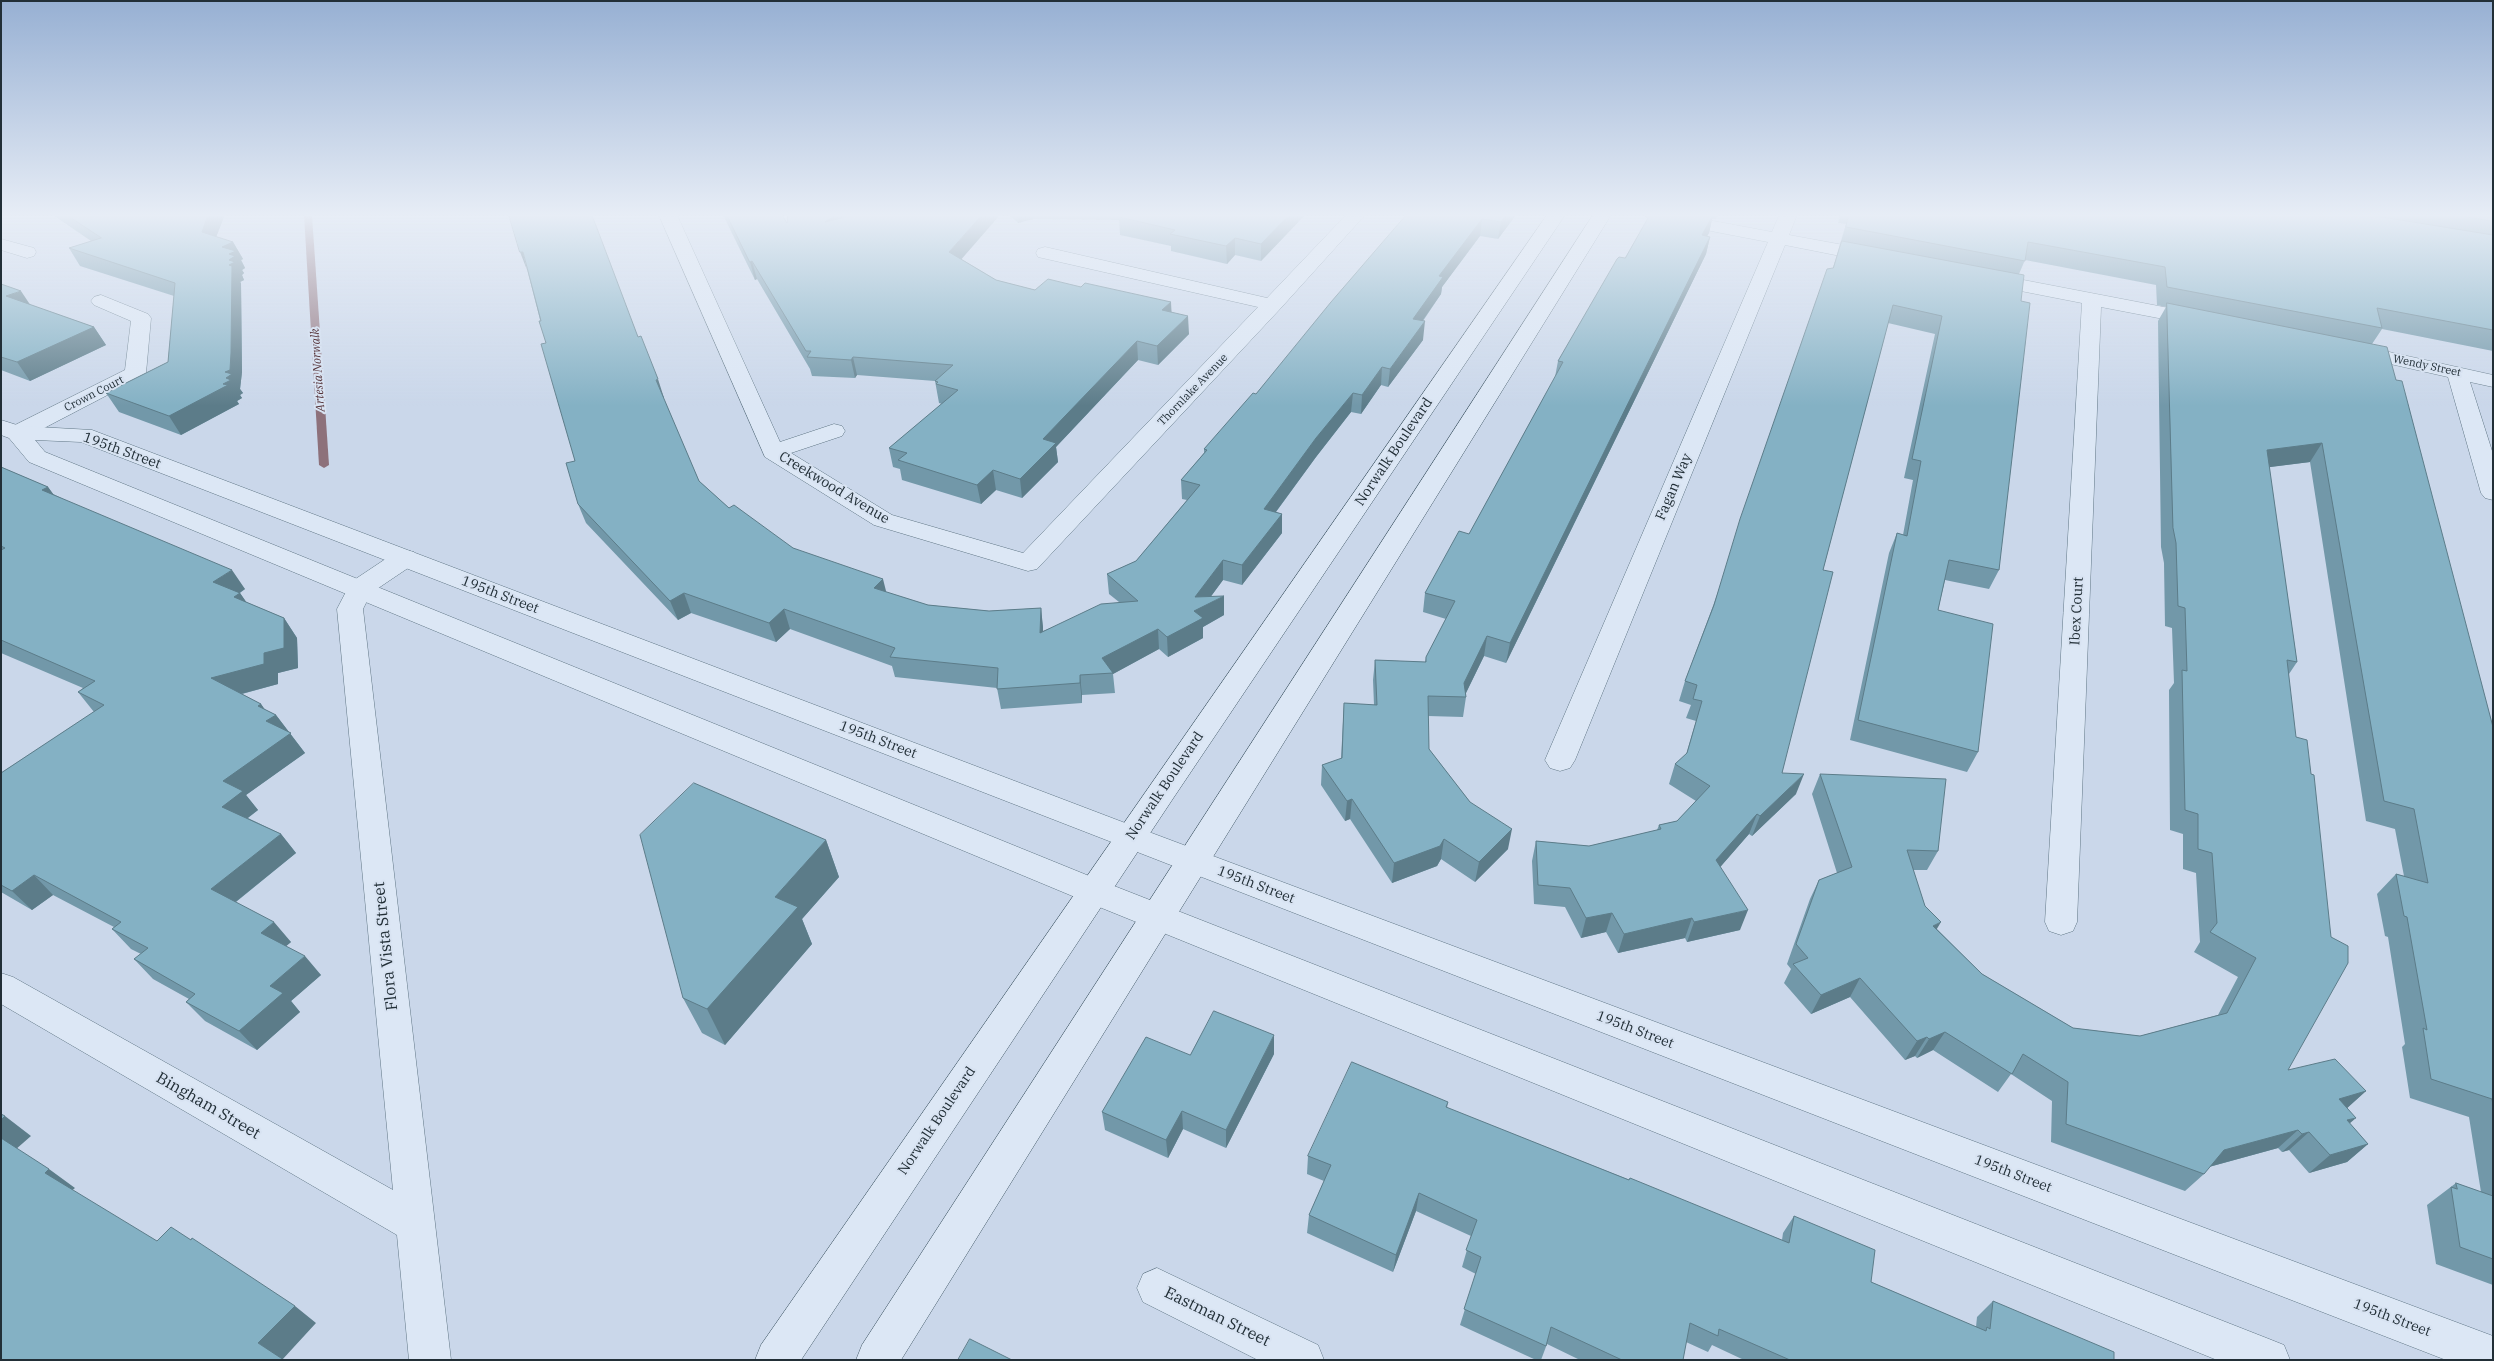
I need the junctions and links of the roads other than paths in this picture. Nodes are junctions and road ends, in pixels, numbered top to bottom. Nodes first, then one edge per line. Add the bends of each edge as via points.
1 (699, 279) edge
2 (1157, 279) edge
3 (1297, 279) edge
4 (1513, 279) edge
5 (1562, 279) edge
6 (1761, 279) edge
7 (1988, 279) edge
8 (2092, 299) junction
9 (101, 301) dead end
10 (1273, 305) junction
11 (2216, 323) edge
12 (2331, 346) edge
13 (2457, 373) junction
14 (2493, 381) edge
15 (9, 430) edge
16 (834, 431) dead end
17 (773, 452) junction
18 (2493, 493) edge
19 (404, 558) junction
20 (1028, 563) joint
21 (360, 588) junction
22 (1560, 760) dead end
23 (1130, 837) junction
24 (1193, 861) junction
25 (1093, 891) junction
26 (1157, 917) junction
27 (2061, 922) dead end
28 (1, 987) edge
29 (415, 1224) junction
30 (1158, 1288) dead end
31 (2493, 1357) edge
32 (430, 1360) edge
33 (776, 1360) edge
34 (878, 1360) edge
35 (1303, 1360) edge
36 (2269, 1360) edge

1 - 17 street, Creekwood Avenue
2 - 10 street
3 - 10 street, Thornlake Avenue
4 - 23 street, Norwalk Boulevard
5 - 24 street
6 - 22 street, Fagan Way
7 - 8 street
8 - 11 street
8 - 27 street, Ibex Court
9 - 15 street, Crown Court via 141,318 135,373
10 - 20 street, Thornlake Avenue
12 - 13 street, Wendy Street
13 - 14 street, Wendy Street
13 - 18 street
15 - 19 street, 195th Street via 84,435
15 - 21 street via 37,457
16 - 17 street
17 - 20 street, Creekwood Avenue via 882,520
19 - 21 street
19 - 23 street, 195th Street
21 - 25 street
21 - 29 street, Flora Vista Street via 350,609
23 - 24 street, 195th Street
23 - 25 street, Norwalk Boulevard
24 - 26 street
24 - 31 street, 195th Street
25 - 26 street
25 - 33 street, Norwalk Boulevard
26 - 34 street
26 - 36 street
28 - 29 street, Bingham Street
29 - 32 street, Flora Vista Street
30 - 35 street, Eastman Street

